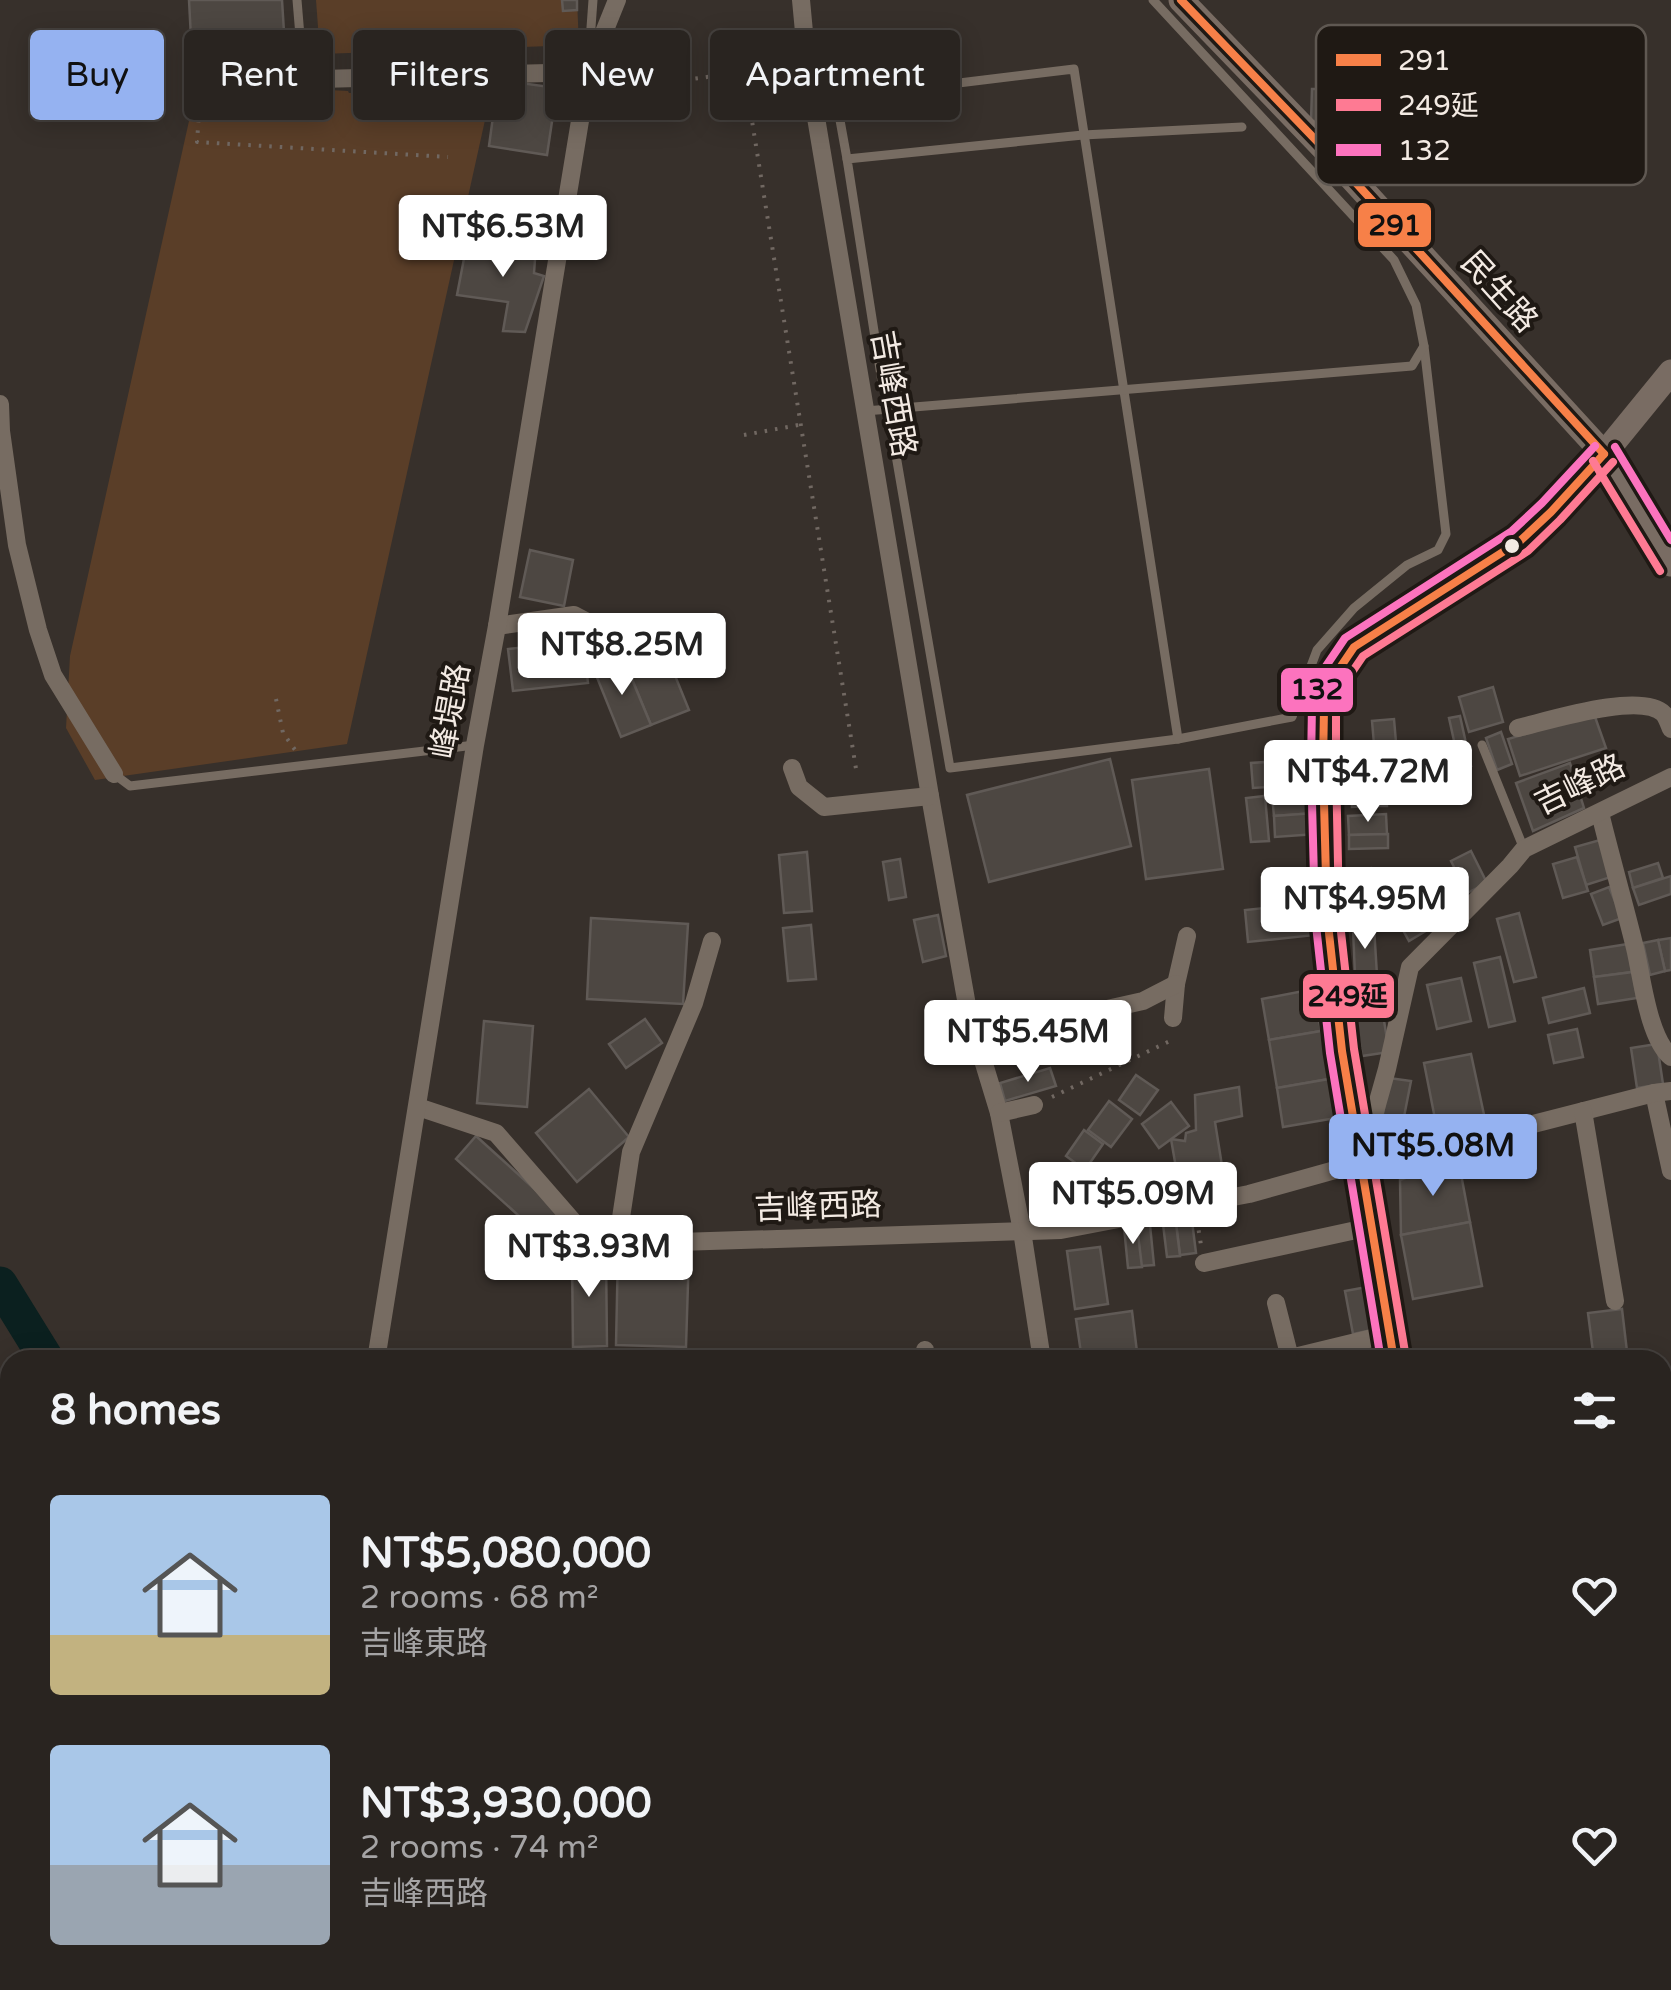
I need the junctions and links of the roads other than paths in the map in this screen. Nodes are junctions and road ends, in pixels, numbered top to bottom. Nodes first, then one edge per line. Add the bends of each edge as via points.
1 (297, 0) edge
2 (593, 0) edge
3 (617, 0) edge
4 (801, 0) edge
5 (1153, 0) edge
6 (1180, 0) edge
7 (299, 30) edge
8 (591, 30) edge
9 (605, 30) edge
10 (545, 73) edge
11 (333, 79) edge
12 (580, 120) edge
13 (1242, 127) dead end
14 (1083, 135) junction
15 (1316, 140) edge
16 (847, 159) junction
17 (1316, 176) edge
18 (1324, 185) edge
19 (1358, 185) edge
20 (1424, 346) junction
21 (1671, 372) edge
22 (1123, 390) junction
23 (0, 404) edge
24 (899, 409) junction
25 (866, 412) junction
26 (1604, 454) junction
27 (1671, 564) edge
28 (497, 626) junction
29 (616, 637) dead end
30 (1518, 728) dead end
31 (1671, 728) edge
32 (1178, 738) junction
33 (475, 744) junction
34 (1482, 746) dead end
35 (792, 768) dead end
36 (114, 774) joint
37 (1671, 776) edge
38 (930, 796) junction
39 (1600, 813) junction
40 (1524, 849) junction
41 (1187, 936) dead end
42 (712, 941) dead end
43 (1176, 984) junction
44 (1173, 1018) road end
45 (977, 1038) junction
46 (1671, 1057) edge
47 (1663, 1092) edge
48 (1034, 1105) road end
49 (418, 1108) junction
50 (1584, 1111) junction
51 (999, 1113) junction
52 (1360, 1163) junction
53 (1671, 1171) edge
54 (1370, 1227) junction
55 (1022, 1231) junction
56 (617, 1244) junction
57 (1204, 1263) road end
58 (1615, 1301) dead end
59 (1276, 1303) dead end
60 (1392, 1347) edge
61 (378, 1350) edge
62 (1040, 1350) edge
63 (1288, 1350) edge
64 (1366, 1350) edge

1 - 7 lane
2 - 8 lane
3 - 9 street, 峰堤路
4 - 25 street, 吉峰西路
5 - 17 lane
6 - 15 street, 民生路
10 - 11 street
12 - 28 street, 峰堤路
13 - 14 lane
14 - 16 lane
14 - 16 lane via 1074,68 836,98
14 - 22 lane
16 - 24 lane via 882,382
18 - 20 lane via 1394,260 1416,305
19 - 26 street, 民生路
20 - 22 lane via 1412,366
20 - 32 lane via 1446,534 1438,550 1406,565 1317,650 1292,718
21 - 26 street
22 - 24 lane
22 - 32 lane
23 - 36 street via 17,545 38,630 53,675
24 - 25 lane
24 - 32 lane via 893,438 950,768
25 - 38 street, 吉峰西路
26 - 27 street, 民生路
26 - 52 street, 吉峰路 via 1520,541 1376,630 1335,675 1324,708 1328,916
28 - 29 street via 574,615
28 - 33 street, 峰堤路
30 - 31 street, 吉峰路 via 1647,705 1664,714
33 - 36 lane via 130,786
33 - 49 street, 峰堤路
34 - 40 lane
35 - 38 street via 799,786 824,808
37 - 39 street, 吉峰路
38 - 45 street, 吉峰西路
39 - 40 street, 吉峰路
39 - 46 street via 1647,1007
40 - 52 street, 吉峰路 via 1410,967
41 - 43 street
42 - 56 street via 694,1002 631,1152
43 - 44 street
43 - 45 street via 1143,1001
45 - 51 street, 吉峰西路
47 - 50 street, 吉峰西路
47 - 53 street
48 - 51 street
49 - 56 street, 吉峰西路 via 496,1133 584,1234
49 - 61 street, 峰堤路
50 - 52 street, 吉峰西路
50 - 58 street
51 - 55 street, 吉峰西路
52 - 54 street, 吉峰路
52 - 55 street, 吉峰西路 via 1194,1205
54 - 57 street
54 - 60 street, 吉峰路
55 - 56 street, 吉峰西路
55 - 62 street, 吉峰西路
59 - 63 street
60 - 64 street

